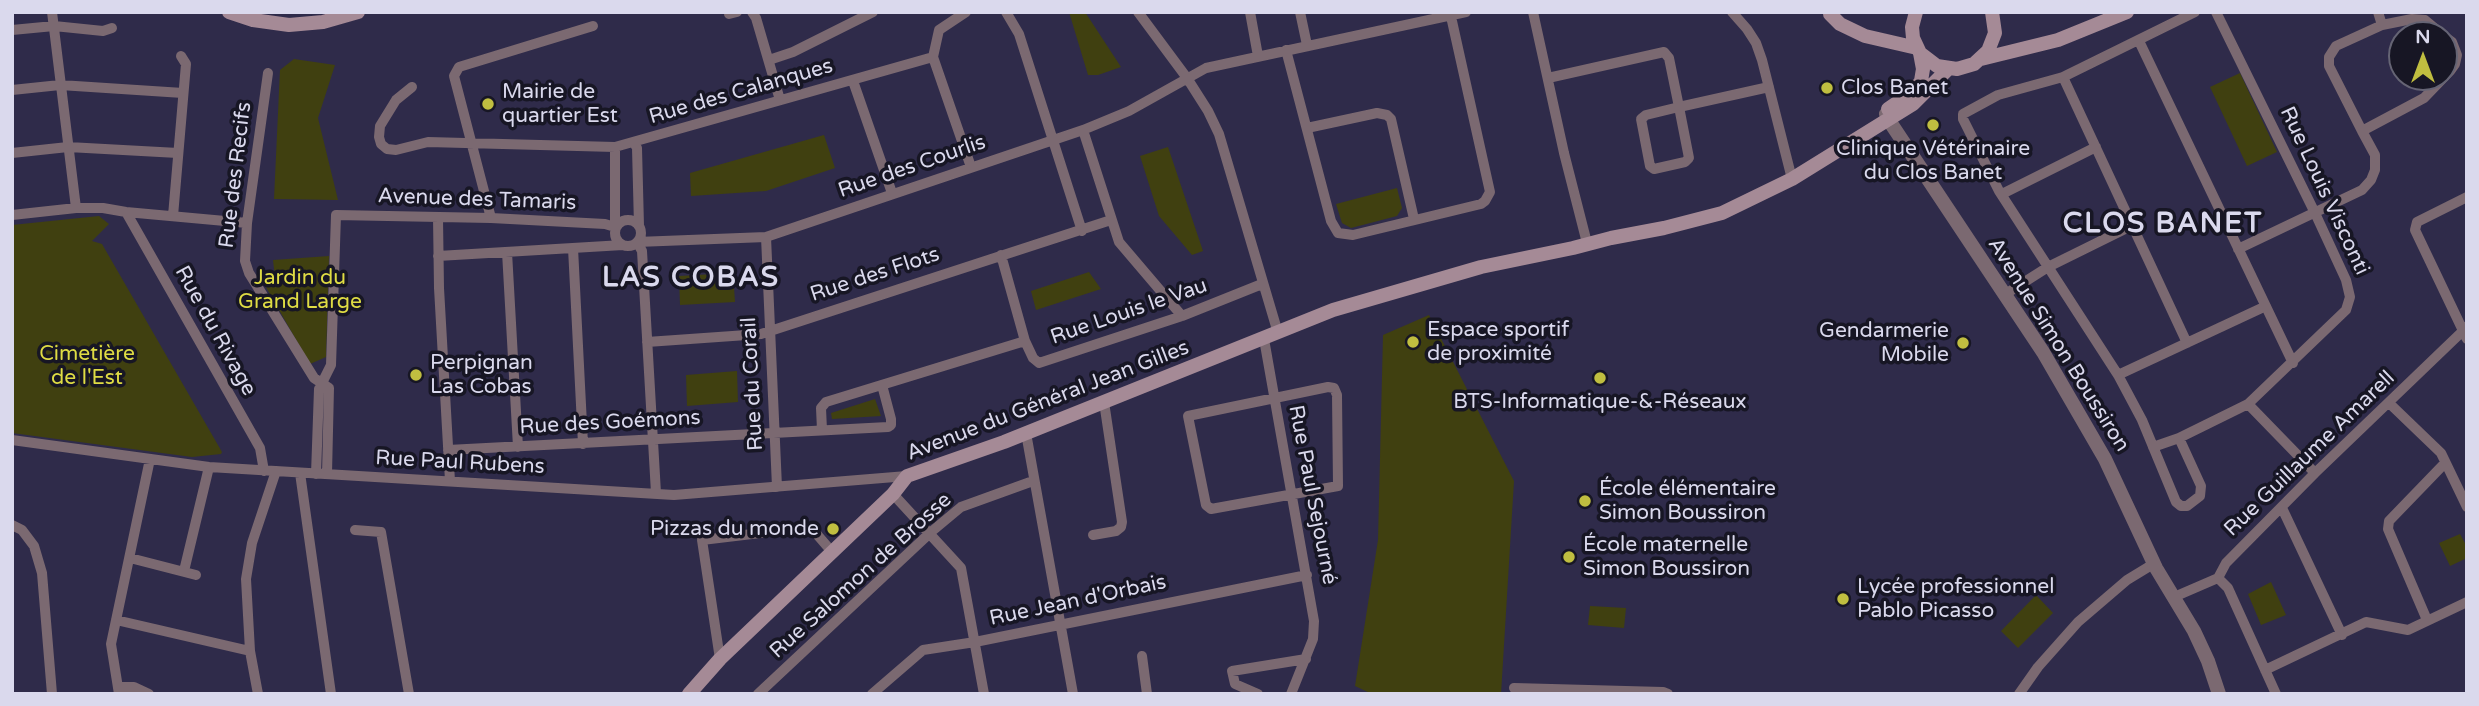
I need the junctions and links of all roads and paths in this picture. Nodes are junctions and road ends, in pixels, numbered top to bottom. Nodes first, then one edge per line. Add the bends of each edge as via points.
1 (52, 12) edge
2 (229, 12) edge
3 (358, 12) edge
4 (752, 12) edge
5 (873, 12) edge
6 (966, 12) edge
7 (1006, 12) edge
8 (1138, 12) edge
9 (1250, 12) edge
10 (1300, 12) edge
11 (1466, 12) edge
12 (1533, 12) edge
13 (1731, 12) edge
14 (1916, 12) edge
15 (1992, 12) edge
16 (2127, 12) edge
17 (2194, 12) edge
18 (2216, 12) edge
19 (2378, 12) edge
20 (1829, 13) edge
21 (1451, 14) edge
22 (2403, 21) edge
23 (2426, 21) edge
24 (2388, 25) edge
25 (54, 26) junction
26 (593, 26) dead end
27 (2382, 26) junction
28 (111, 28) dead end
29 (12, 30) edge
30 (2138, 41) junction
31 (1307, 45) junction
32 (1917, 46) junction
33 (1286, 50) junction
34 (181, 56) dead end
35 (1258, 56) junction
36 (933, 57) junction
37 (1981, 59) junction
38 (769, 60) junction
39 (1948, 69) junction
40 (268, 73) dead end
41 (2063, 77) junction
42 (1187, 78) junction
43 (1548, 78) junction
44 (853, 81) junction
45 (60, 85) junction
46 (412, 87) dead end
47 (1769, 87) junction
48 (12, 90) edge
49 (2430, 91) edge
50 (183, 93) junction
51 (780, 100) junction
52 (1679, 107) junction
53 (1891, 112) junction
54 (1307, 128) junction
55 (1083, 130) junction
56 (2362, 131) junction
57 (1052, 140) junction
58 (473, 143) junction
59 (634, 143) junction
60 (68, 147) junction
61 (615, 147) junction
62 (2096, 147) junction
63 (12, 153) edge
64 (177, 153) junction
65 (971, 167) junction
66 (1790, 175) junction
67 (892, 193) junction
68 (2002, 194) junction
69 (2467, 197) edge
70 (76, 208) junction
71 (126, 212) junction
72 (2315, 214) junction
73 (12, 215) edge
74 (173, 216) junction
75 (438, 218) junction
76 (491, 218) junction
77 (1414, 219) junction
78 (1111, 220) junction
79 (247, 223) junction
80 (2133, 225) junction
81 (639, 226) junction
82 (615, 228) junction
83 (1082, 231) junction
84 (766, 237) junction
85 (1586, 239) junction
86 (637, 242) junction
87 (623, 245) junction
88 (573, 248) junction
89 (2238, 248) junction
90 (508, 252) junction
91 (1001, 255) junction
92 (438, 256) junction
93 (2048, 267) junction
94 (1262, 284) junction
95 (2004, 295) junction
96 (2266, 306) junction
97 (1182, 316) junction
98 (770, 331) junction
99 (2466, 332) edge
100 (1278, 333) junction
101 (1264, 338) junction
102 (1026, 341) junction
103 (647, 342) junction
104 (2187, 343) junction
105 (2293, 363) junction
106 (2118, 376) junction
107 (323, 384) junction
108 (882, 385) junction
109 (1274, 400) junction
110 (1104, 402) junction
111 (2389, 403) junction
112 (2248, 404) junction
113 (822, 430) junction
114 (1026, 433) junction
115 (775, 434) junction
116 (2179, 438) junction
117 (12, 440) edge
118 (653, 441) junction
119 (583, 444) junction
120 (518, 447) junction
121 (2153, 447) junction
122 (448, 450) junction
123 (150, 459) junction
124 (2445, 463) junction
125 (209, 467) junction
126 (264, 471) junction
127 (276, 471) junction
128 (300, 473) junction
129 (2315, 473) junction
130 (321, 474) junction
131 (907, 476) junction
132 (450, 481) junction
133 (1033, 481) junction
134 (777, 486) junction
135 (656, 494) junction
136 (893, 494) junction
137 (1292, 494) junction
138 (2467, 507) edge
139 (2282, 508) junction
140 (12, 525) edge
141 (355, 530) dead end
142 (931, 533) junction
143 (1093, 535) dead end
144 (702, 540) junction
145 (689, 541) dead end
146 (833, 553) junction
147 (130, 558) junction
148 (2153, 560) junction
149 (184, 571) junction
150 (196, 575) dead end
151 (1307, 575) junction
152 (2218, 578) junction
153 (2175, 597) junction
154 (2467, 602) edge
155 (116, 621) junction
156 (2427, 621) junction
157 (1060, 623) junction
158 (2342, 635) junction
159 (975, 642) junction
160 (250, 651) junction
161 (1142, 656) dead end
162 (720, 659) junction
163 (1306, 659) junction
164 (2265, 670) junction
165 (884, 684) junction
166 (1514, 688) dead end
167 (118, 690) edge
168 (1553, 691) edge
169 (1618, 692) edge
170 (52, 694) edge
171 (149, 694) edge
172 (258, 694) edge
173 (331, 694) edge
174 (409, 694) edge
175 (689, 694) edge
176 (758, 694) edge
177 (872, 694) edge
178 (893, 694) edge
179 (985, 694) edge
180 (1073, 694) edge
181 (1147, 694) edge
182 (1258, 694) edge
183 (1291, 694) edge
184 (1668, 694) edge
185 (2019, 694) edge
186 (2219, 694) edge
187 (2276, 694) edge

1 - 25 street
2 - 3 main road via 289,25
4 - 38 street
5 - 38 street
6 - 36 street via 939,30
7 - 57 street via 1019,34
8 - 42 street
9 - 35 street
10 - 31 street
11 - 21 street, Rue des Courlis
12 - 43 street
13 - 47 street via 1756,43
14 - 32 main road via 1912,27
15 - 37 main road via 1995,33
16 - 37 main road via 2058,40
17 - 30 street
18 - 72 street, Rue Louis Visconti
19 - 27 street
20 - 32 main road
21 - 31 street, Rue des Courlis
21 - 77 street via 1490,192 1481,204
22 - 23 street
24 - 27 street
25 - 28 street
25 - 29 street
25 - 45 street
26 - 58 street via 459,67 454,76
27 - 56 street via 2336,46 2329,57 2329,66
30 - 41 street
30 - 89 street
31 - 33 street, Rue des Courlis
32 - 39 main road via 1928,61
32 - 53 main road, Avenue du Général Jean Gilles via 1921,81
33 - 35 street, Rue des Courlis
33 - 54 street
34 - 50 street via 186,64
35 - 42 street, Rue des Courlis via 1206,68
36 - 44 street, Rue des Calanques
36 - 65 street
37 - 39 main road via 1966,68
38 - 51 street
39 - 53 main road, Avenue du Général Jean Gilles via 1922,97
40 - 79 street, Rue des Recifs
41 - 62 street
41 - 68 street via 1998,95 1964,114
42 - 55 street, Rue des Courlis via 1129,111
42 - 94 street via 1219,134
43 - 52 street via 1664,52
43 - 85 street
44 - 51 street, Rue des Calanques
44 - 67 street
45 - 48 street
45 - 50 street
45 - 60 street
46 - 58 street, Rue des Calanques via 380,126 381,144 396,150 428,142
47 - 52 street
47 - 66 street
49 - 56 street
50 - 64 street
51 - 59 street, Rue des Calanques
52 - 52 street via 1641,119 1654,169 1689,158
53 - 66 main road, Avenue du Général Jean Gilles
53 - 95 street, Avenue Simon Boussiron
54 - 77 street via 1338,233 1353,235
54 - 77 street via 1377,113 1387,116
55 - 57 street, Rue des Courlis
55 - 78 street
56 - 72 street via 2375,155 2371,180 2362,190
57 - 65 street, Rue des Courlis
57 - 83 street
58 - 61 street, Rue des Calanques
58 - 76 street
59 - 61 street, Rue des Calanques
59 - 81 street
60 - 63 street
60 - 64 street
60 - 70 street
61 - 82 street
62 - 68 street
62 - 80 street
64 - 74 street
65 - 67 street, Rue des Courlis
66 - 85 main road, Avenue du Général Jean Gilles via 1745,202 1702,219
67 - 84 street, Rue des Courlis
68 - 93 street
69 - 99 street via 2417,222 2414,230
70 - 71 street
70 - 73 street
71 - 74 street
71 - 126 street, Rue du Rivage via 260,449
72 - 89 street
72 - 105 street, Rue Louis Visconti via 2350,297 2346,310
74 - 79 street
75 - 76 street, Avenue des Tamaris
75 - 92 street
75 - 107 street, Avenue des Tamaris via 336,215 331,365
76 - 82 street, Avenue des Tamaris
78 - 83 street, Rue des Flots
78 - 97 street via 1119,243
79 - 107 street, Rue des Recifs via 245,261 249,273 314,379
80 - 93 street
80 - 104 street
81 - 82 street via 629,220
81 - 86 street
82 - 87 street
83 - 91 street, Rue des Flots
84 - 86 street, Rue des Courlis
84 - 98 street, Rue du Corail
85 - 100 main road, Avenue du Général Jean Gilles via 1573,248 1481,267 1333,310
86 - 87 street
86 - 103 street via 642,251
87 - 88 street
88 - 90 street
88 - 119 street
89 - 96 street
90 - 92 street
90 - 120 street
91 - 98 street, Rue des Flots
91 - 102 street, Rue Louis le Vau
92 - 122 street
93 - 95 street
93 - 106 street
94 - 97 street, Rue Louis le Vau
94 - 100 street
95 - 148 street, Avenue Simon Boussiron via 2105,459
96 - 104 street
96 - 105 street
97 - 102 street, Rue Louis le Vau via 1039,363
98 - 103 street, Rue des Flots
98 - 115 street, Rue du Corail
99 - 111 street, Rue Guillaume Amarell
100 - 101 main road, Avenue du Général Jean Gilles
101 - 109 street, Rue Paul Sejourné
101 - 110 main road, Avenue du Général Jean Gilles
102 - 108 street
103 - 118 street
104 - 106 street
105 - 112 street, Rue Louis Visconti
106 - 121 street
107 - 130 street via 319,389
108 - 113 street via 826,402 821,408
108 - 113 street, Rue des Goémons via 888,428
109 - 137 street, Rue Paul Sejourné
109 - 137 street via 1328,387 1338,395 1338,486
109 - 137 street via 1188,416 1206,505 1211,509
110 - 114 main road, Avenue du Général Jean Gilles
110 - 143 street via 1122,522 1116,531
111 - 124 street via 2441,453
111 - 129 street, Rue Guillaume Amarell
112 - 116 street, Rue Louis Visconti
112 - 129 street
113 - 115 street, Rue des Goémons
114 - 131 main road, Avenue du Général Jean Gilles
114 - 133 street
115 - 118 street, Rue des Goémons
115 - 134 street, Rue du Corail
116 - 121 street, Rue Louis Visconti
116 - 121 street via 2201,486 2200,496 2187,506 2176,502
117 - 123 street, Rue Paul Rubens
118 - 119 street, Rue des Goémons
118 - 135 street
119 - 120 street, Rue des Goémons
120 - 122 street, Rue des Goémons
122 - 132 street
123 - 125 street, Rue Paul Rubens
123 - 147 street
124 - 138 street
124 - 156 street via 2389,521 2388,529
125 - 126 street, Rue Paul Rubens
125 - 149 street
126 - 127 street, Rue Paul Rubens
127 - 128 street, Rue Paul Rubens
127 - 160 street via 252,543 246,579
128 - 130 street, Rue Paul Rubens
128 - 173 street
129 - 139 street, Rue Guillaume Amarell
130 - 132 street, Rue Paul Rubens
131 - 134 street, Rue Paul Rubens
131 - 136 main road, Avenue du Général Jean Gilles
132 - 135 street, Rue Paul Rubens
133 - 142 street, Rue Salomon de Brosse via 961,507
133 - 157 street
134 - 135 street, Rue Paul Rubens
136 - 142 street
136 - 146 main road, Avenue du Général Jean Gilles
137 - 151 street, Rue Paul Sejourné
139 - 152 street, Rue Guillaume Amarell via 2226,562
139 - 158 street
140 - 170 street via 34,546 42,573
141 - 174 street via 381,532
142 - 159 street via 961,568
142 - 176 street, Rue Salomon de Brosse
144 - 145 street
144 - 146 street via 802,528 814,531
144 - 162 street
146 - 162 main road, Avenue du Général Jean Gilles
147 - 149 street
147 - 155 street
148 - 153 street, Avenue Simon Boussiron
148 - 185 street via 2078,622
149 - 150 street
151 - 157 street, Rue Jean d'Orbais
151 - 163 street, Rue Paul Sejourné via 1314,621
152 - 153 street
152 - 164 street via 2228,588
153 - 186 street, Avenue Simon Boussiron via 2199,641
154 - 156 street
155 - 160 street
155 - 167 street via 111,644
156 - 158 street via 2408,630 2366,622
157 - 159 street, Rue Jean d'Orbais
157 - 180 street
158 - 164 street
159 - 165 street, Rue Jean d'Orbais via 923,650
159 - 179 street
160 - 172 street
161 - 181 street
162 - 175 main road, Avenue du Général Jean Gilles
163 - 182 street via 1232,671 1234,684
163 - 183 street, Rue Paul Sejourné
164 - 187 street
165 - 177 street, Rue Jean d'Orbais
165 - 178 street
166 - 168 street
167 - 171 street via 134,687
168 - 169 street
169 - 184 street

